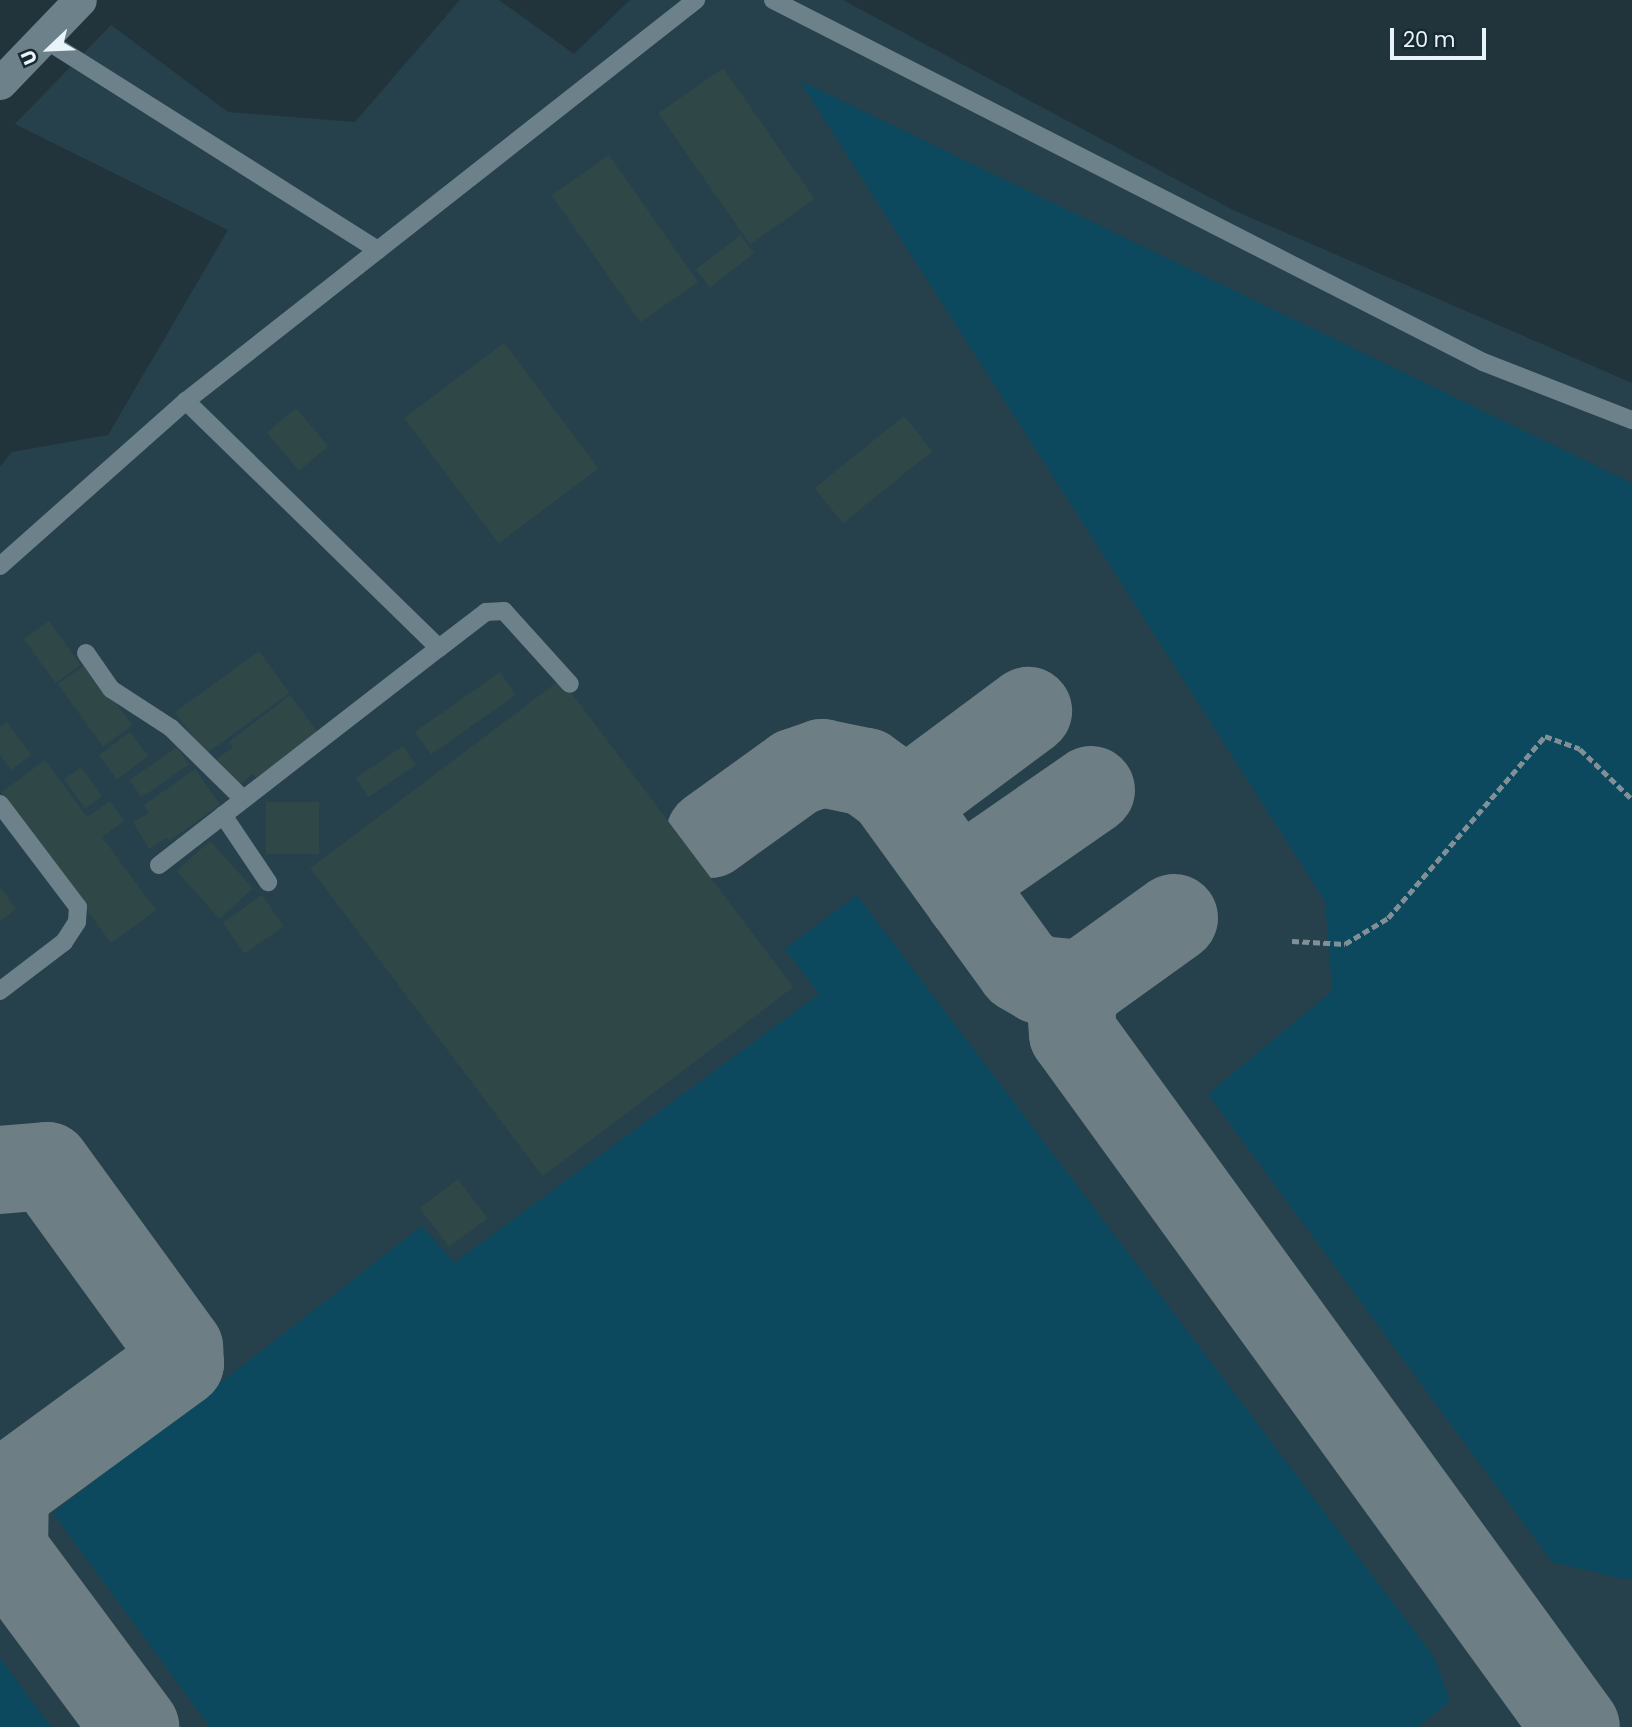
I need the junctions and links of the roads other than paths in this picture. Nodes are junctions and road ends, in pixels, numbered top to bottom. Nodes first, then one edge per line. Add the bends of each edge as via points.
1 (80, 0) edge
2 (696, 0) edge
3 (773, 0) edge
4 (44, 39) junction
5 (0, 83) edge
6 (378, 250) junction
7 (186, 401) junction
8 (1632, 420) edge
9 (0, 566) edge
10 (439, 648) junction
11 (86, 653) dead end
12 (570, 684) dead end
13 (243, 799) junction
14 (0, 804) edge
15 (223, 815) junction
16 (159, 864) dead end
17 (268, 882) dead end
18 (0, 991) edge

1 - 4 street
2 - 6 lane
3 - 8 lane via 1471,356
4 - 5 street
4 - 6 lane
6 - 7 lane
7 - 9 lane
7 - 10 lane
10 - 12 lane via 486,612 504,611
10 - 13 lane
11 - 13 lane via 111,689 171,728
13 - 15 lane
14 - 18 lane via 78,907 77,922 64,942
15 - 16 lane
15 - 17 lane

